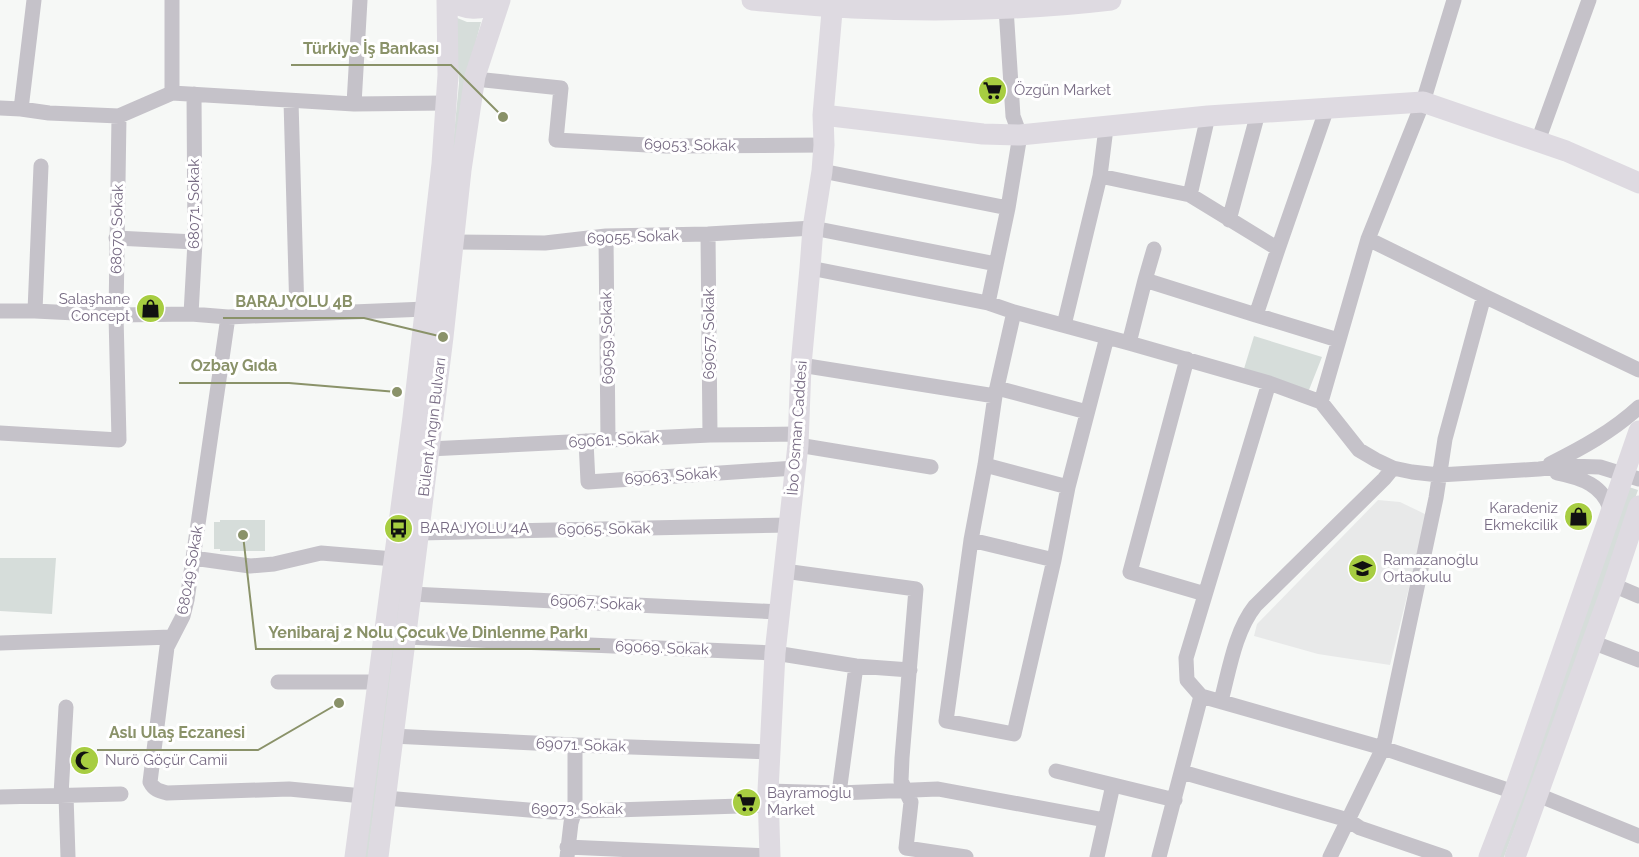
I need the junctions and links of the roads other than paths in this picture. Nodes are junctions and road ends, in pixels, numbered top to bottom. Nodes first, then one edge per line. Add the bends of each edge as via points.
1 (34, 0) edge
2 (172, 0) edge
3 (360, 0) edge
4 (449, 0) edge
5 (498, 0) edge
6 (752, 0) edge
7 (1111, 0) edge
8 (1454, 0) edge
9 (1589, 0) edge
10 (832, 3) edge
11 (1006, 8) junction
12 (475, 79) junction
13 (172, 93) junction
14 (194, 94) junction
15 (291, 101) junction
16 (1423, 102) junction
17 (446, 103) junction
18 (354, 104) junction
19 (0, 108) edge
20 (1327, 108) junction
21 (21, 110) junction
22 (1258, 113) junction
23 (824, 115) junction
24 (119, 116) junction
25 (1208, 116) junction
26 (1106, 128) junction
27 (1020, 135) junction
28 (1538, 141) junction
29 (824, 145) junction
30 (41, 166) dead end
31 (822, 171) junction
32 (1100, 176) junction
33 (1639, 183) edge
34 (1190, 195) junction
35 (1008, 208) junction
36 (1229, 220) junction
37 (813, 228) junction
38 (708, 234) junction
39 (606, 236) junction
40 (116, 238) junction
41 (1368, 239) junction
42 (195, 242) junction
43 (454, 242) junction
44 (1154, 249) dead end
45 (1278, 249) junction
46 (996, 264) junction
47 (810, 268) junction
48 (1145, 280) junction
49 (1484, 296) junction
50 (988, 303) junction
51 (426, 309) junction
52 (34, 310) junction
53 (0, 311) edge
54 (1014, 312) junction
55 (191, 314) junction
56 (297, 314) junction
57 (116, 315) junction
58 (1256, 315) junction
59 (228, 317) junction
60 (1064, 325) junction
61 (1107, 338) junction
62 (1338, 340) junction
63 (1129, 343) junction
64 (1187, 359) junction
65 (801, 365) junction
66 (1639, 370) edge
67 (1269, 383) junction
68 (996, 392) junction
69 (1321, 402) junction
70 (1639, 407) edge
71 (1088, 412) junction
72 (1639, 431) edge
73 (0, 433) edge
74 (710, 435) junction
75 (798, 439) junction
76 (608, 440) junction
77 (586, 441) junction
78 (429, 449) junction
79 (985, 465) junction
80 (795, 468) junction
81 (931, 468) dead end
82 (1393, 468) junction
83 (1539, 469) junction
84 (1439, 475) junction
85 (1632, 477) edge
86 (1068, 487) junction
87 (1639, 506) edge
88 (1611, 511) junction
89 (790, 525) junction
90 (419, 533) junction
91 (971, 540) junction
92 (193, 558) junction
93 (394, 559) junction
94 (1054, 560) junction
95 (784, 572) junction
96 (1613, 585) junction
97 (411, 594) junction
98 (1205, 594) junction
99 (1639, 596) edge
100 (780, 612) junction
101 (171, 637) junction
102 (405, 637) junction
103 (1592, 642) junction
104 (0, 643) edge
105 (775, 653) junction
106 (1639, 660) edge
107 (856, 666) junction
108 (910, 670) junction
109 (278, 682) dead end
110 (379, 682) junction
111 (1201, 696) junction
112 (1221, 701) junction
113 (66, 707) dead end
114 (392, 736) junction
115 (575, 745) junction
116 (1383, 748) junction
117 (771, 752) junction
118 (1056, 771) dead end
119 (1182, 772) junction
120 (1113, 785) junction
121 (905, 790) junction
122 (1514, 792) junction
123 (839, 793) junction
124 (121, 794) dead end
125 (64, 795) junction
126 (1538, 795) junction
127 (363, 796) junction
128 (0, 797) edge
129 (385, 798) junction
130 (769, 798) junction
131 (1174, 800) junction
132 (575, 810) junction
133 (1105, 820) junction
134 (1348, 820) junction
135 (1639, 836) edge
136 (567, 852) edge
137 (770, 856) edge
138 (68, 857) edge
139 (356, 857) edge
140 (378, 857) edge
141 (966, 857) edge
142 (1096, 857) edge
143 (1159, 857) edge
144 (1330, 857) edge
145 (1445, 857) edge
146 (1489, 857) edge
147 (1515, 857) edge

1 - 21 street
2 - 13 street
3 - 18 street
4 - 5 main road via 469,9
4 - 17 main road, Bülent Angın Bulvarı
5 - 12 main road, Bülent Angın Bulvarı
6 - 10 main road
7 - 11 main road
8 - 16 street
9 - 28 street
10 - 11 main road via 906,9
10 - 23 main road, İbo Osman Caddesi
11 - 27 street via 1013,116
12 - 29 street, 69053. Sokak via 561,87 556,140 666,146
12 - 43 main road, Bülent Angın Bulvarı
13 - 14 street
13 - 24 street
14 - 15 street
14 - 42 street, 68071. Sokak
15 - 18 street
15 - 56 street
16 - 20 main road
16 - 28 main road
16 - 41 street
17 - 18 street
17 - 51 main road, Bülent Angın Bulvarı
19 - 21 street
20 - 22 main road
20 - 45 street
21 - 24 street
22 - 25 main road
22 - 36 street
23 - 27 main road
23 - 29 main road, İbo Osman Caddesi
24 - 40 street, 68070 Sokak
25 - 26 main road
25 - 34 street
26 - 27 main road
26 - 32 street
27 - 35 street
28 - 33 main road
29 - 31 main road, İbo Osman Caddesi
30 - 52 street
31 - 35 street
31 - 37 main road, İbo Osman Caddesi
32 - 34 street
32 - 60 street
34 - 36 street
35 - 46 street
36 - 45 street
37 - 38 street, 69055. Sokak
37 - 46 street, 69055. Sokak
37 - 47 main road, İbo Osman Caddesi
38 - 39 street, 69055. Sokak
38 - 74 street, 69057. Sokak
39 - 43 street, 69055. Sokak via 545,243
39 - 76 street, 69059. Sokak
40 - 42 street
40 - 57 street, 68070 Sokak
41 - 49 street
41 - 62 street
42 - 55 street, 68071. Sokak
43 - 78 main road, Bülent Angın Bulvarı
44 - 48 street
45 - 58 street
46 - 50 street
47 - 50 street
47 - 65 main road, İbo Osman Caddesi
48 - 58 street
48 - 63 street
49 - 66 street
49 - 84 street via 1444,439
50 - 54 street
51 - 56 street
51 - 93 main road, Bülent Angın Bulvarı
52 - 53 street
52 - 57 street
54 - 60 street
54 - 68 street
55 - 57 street
55 - 59 street
56 - 59 street
57 - 73 street, 68070 Sokak via 119,440
58 - 62 street
59 - 92 street, 68049 Sokak
60 - 61 street
61 - 63 street
61 - 71 street
62 - 69 street
63 - 64 street
64 - 67 street
64 - 98 street via 1130,572
65 - 68 street
65 - 75 main road, İbo Osman Caddesi
67 - 69 street
67 - 98 street
68 - 71 street
68 - 79 street
69 - 82 street via 1359,450
70 - 83 street via 1597,439
71 - 86 street
72 - 85 main road
74 - 75 street, 69061. Sokak
74 - 76 street, 69061. Sokak
75 - 80 main road, İbo Osman Caddesi
75 - 81 street, 69061. Sokak
76 - 77 street, 69061. Sokak
77 - 78 street, 69061. Sokak
77 - 80 street, 69063. Sokak via 588,482
78 - 90 main road, Bülent Angın Bulvarı
79 - 86 street
79 - 91 street
80 - 89 main road, İbo Osman Caddesi
82 - 84 street
82 - 112 street via 1248,615
83 - 84 street
83 - 85 street via 1600,467
83 - 88 street via 1575,476 1595,486
84 - 116 street
85 - 88 main road
86 - 94 street
87 - 96 main road
88 - 122 main road
89 - 90 street, 69065. Sokak
89 - 95 main road, İbo Osman Caddesi
90 - 97 main road, Bülent Angın Bulvarı
91 - 94 street
91 - 94 street via 946,721 1014,735
92 - 93 street via 250,566 321,553
92 - 101 street, 68049 Sokak via 183,616
93 - 110 main road, Bülent Angın Bulvarı
95 - 100 main road, İbo Osman Caddesi
95 - 108 street via 916,589
96 - 99 street
96 - 103 main road
97 - 100 street, 69067. Sokak
97 - 102 main road, Bülent Angın Bulvarı
98 - 111 street via 1186,658 1187,680
100 - 105 main road, İbo Osman Caddesi
101 - 104 street
101 - 127 street, 68049 Sokak via 166,647 150,782 153,788 167,793 289,789
102 - 105 street, 69069. Sokak
102 - 114 main road, Bülent Angın Bulvarı
103 - 106 street
103 - 126 main road
105 - 107 street, 69069. Sokak
105 - 117 main road, İbo Osman Caddesi
107 - 108 street, 69069. Sokak
107 - 123 street
108 - 121 street via 901,781
109 - 110 street
110 - 127 main road, Bülent Angın Bulvarı
111 - 112 street
111 - 119 street
112 - 116 street
113 - 125 street
114 - 115 street, 69071. Sokak
114 - 129 main road, Bülent Angın Bulvarı
115 - 117 street, 69071. Sokak
115 - 132 street
116 - 122 street
116 - 134 street
117 - 130 main road, İbo Osman Caddesi
118 - 120 street
119 - 131 street
119 - 134 street
120 - 131 street
120 - 133 street
121 - 123 street, 69073. Sokak
121 - 133 street, 69073. Sokak via 938,789
121 - 141 street via 911,802 906,848
122 - 146 main road
123 - 130 street, 69073. Sokak
124 - 125 street
125 - 128 street
125 - 138 street
126 - 135 street
126 - 147 main road
127 - 139 main road, Bülent Angın Bulvarı
129 - 132 street, 69073. Sokak via 552,812
129 - 140 main road, Bülent Angın Bulvarı
130 - 132 street, 69073. Sokak
130 - 137 main road, İbo Osman Caddesi
131 - 143 street
132 - 136 street
133 - 142 street
134 - 144 street
134 - 145 street via 1360,828
136 - 137 street

